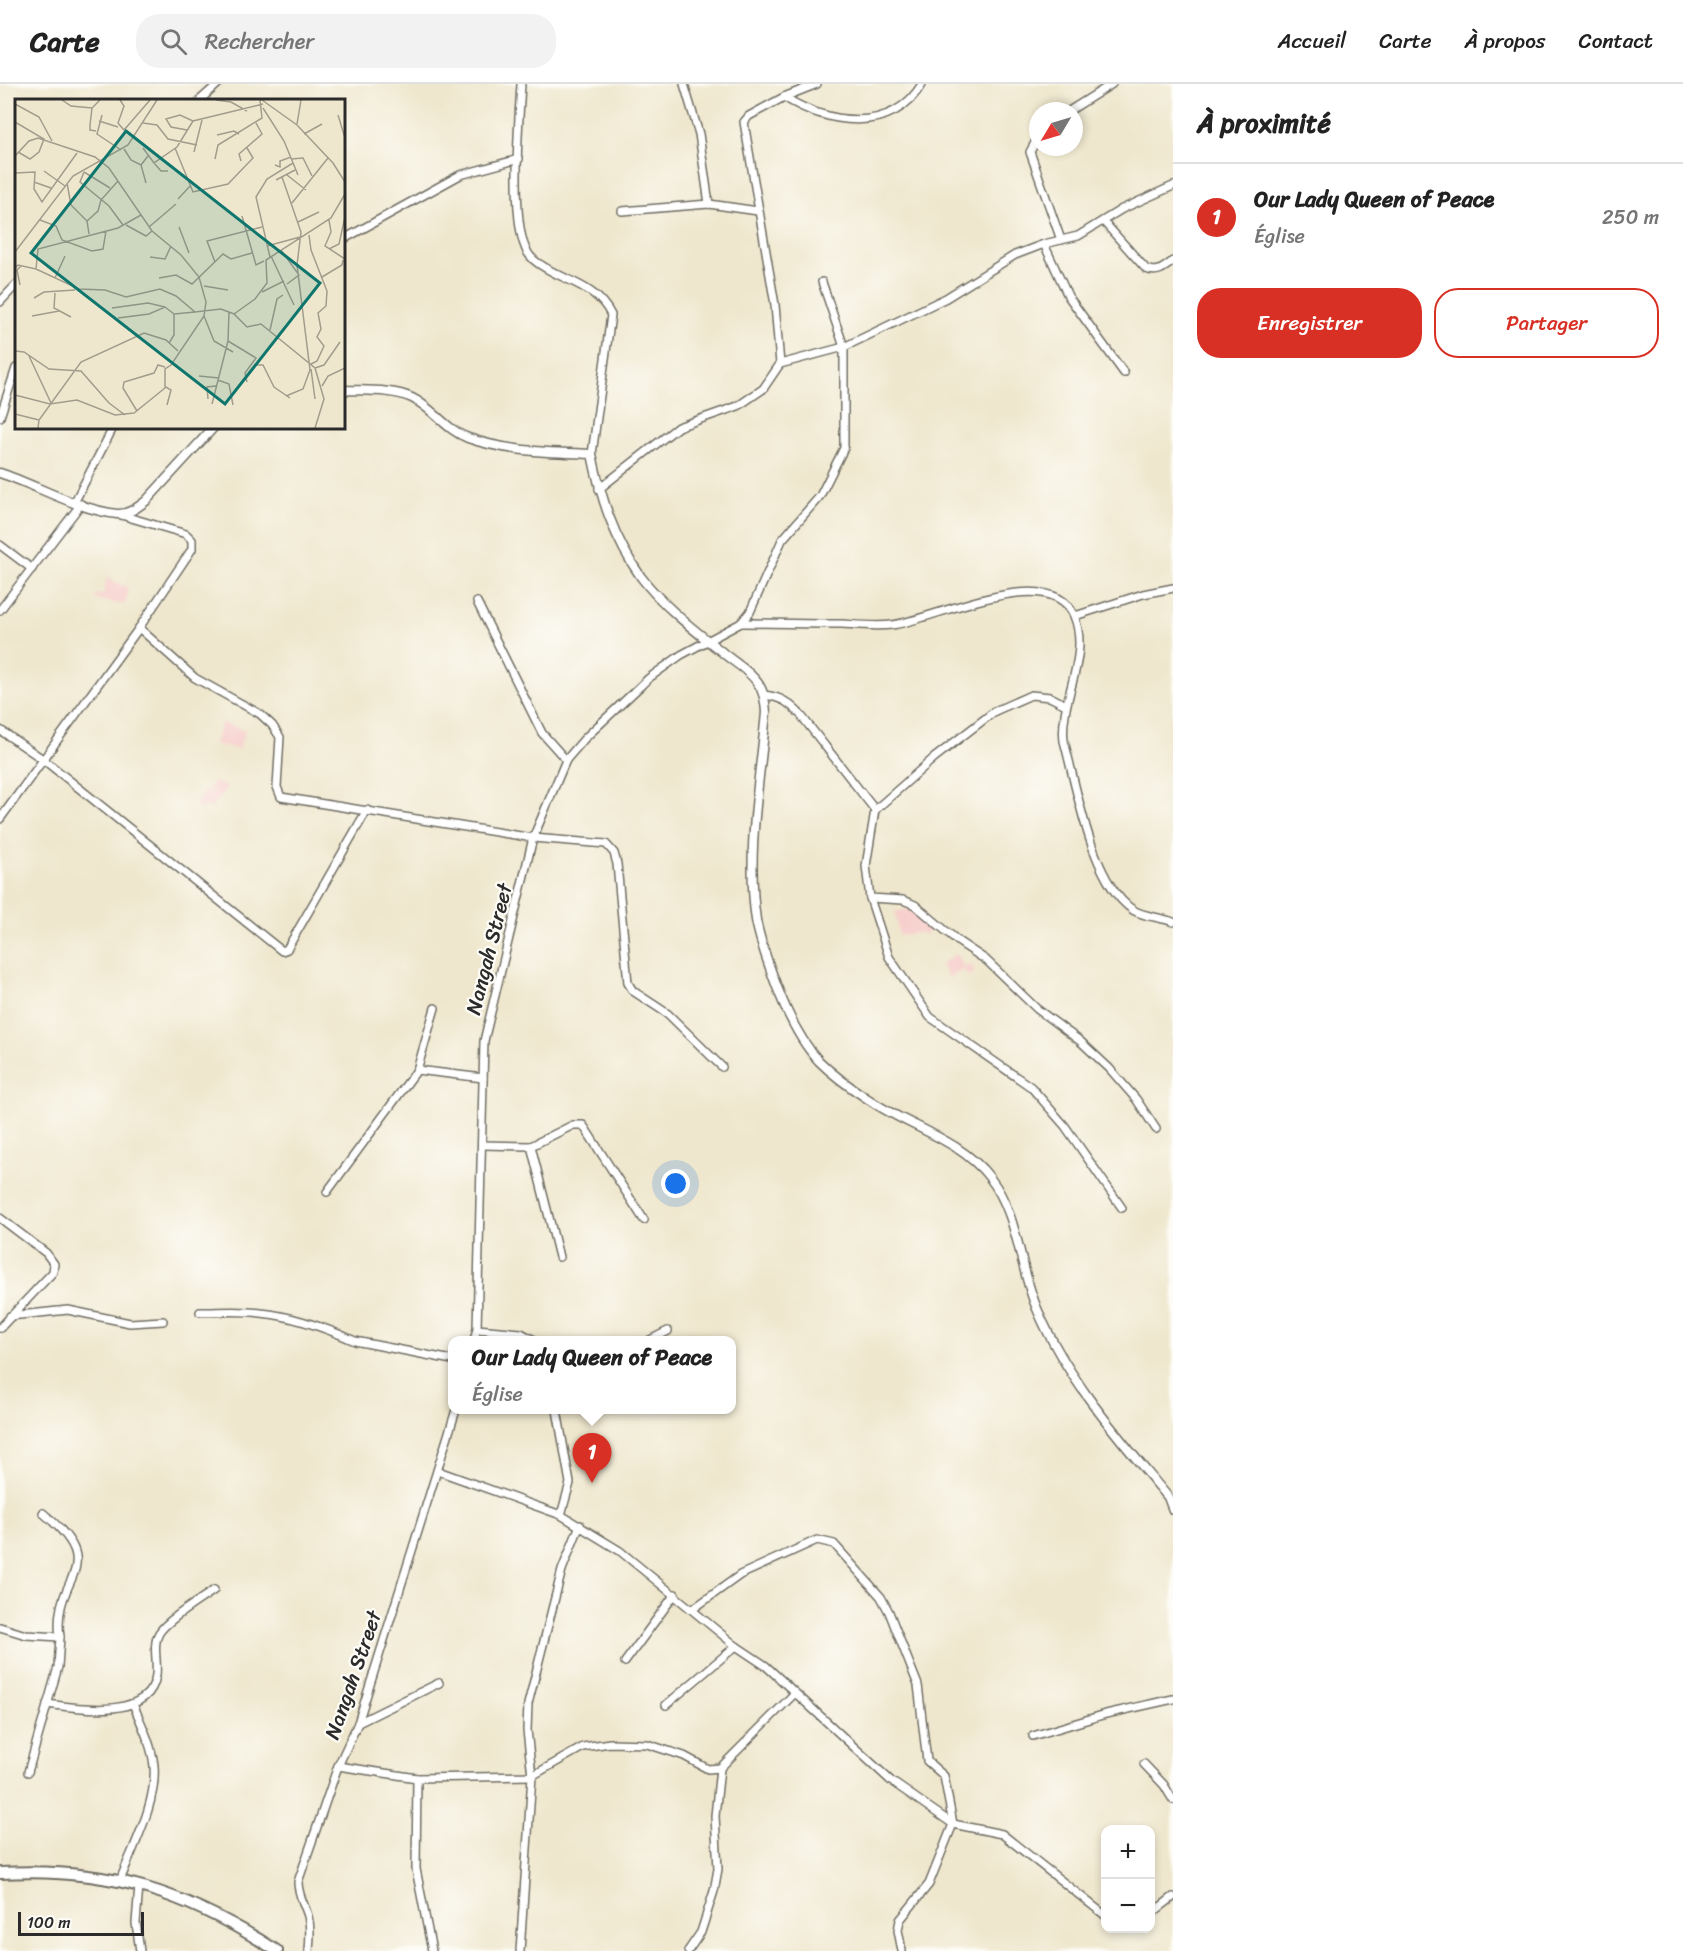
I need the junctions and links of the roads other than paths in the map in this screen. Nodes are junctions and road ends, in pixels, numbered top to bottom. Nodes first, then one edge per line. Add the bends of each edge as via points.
1 (218, 84) edge
2 (521, 84) edge
3 (684, 84) edge
4 (790, 84) edge
5 (817, 84) edge
6 (922, 84) edge
7 (1112, 84) edge
8 (797, 93) junction
9 (784, 97) junction
10 (201, 99) edge
11 (1083, 102) edge
12 (1031, 156) edge
13 (519, 159) junction
14 (1173, 186) edge
15 (709, 204) junction
16 (622, 211) dead end
17 (758, 212) junction
18 (1103, 221) junction
19 (345, 238) edge
20 (1060, 240) junction
21 (1044, 244) junction
22 (1173, 261) edge
23 (822, 282) dead end
24 (15, 286) edge
25 (0, 302) edge
26 (844, 347) junction
27 (780, 364) junction
28 (15, 371) edge
29 (1124, 373) dead end
30 (345, 390) edge
31 (0, 417) edge
32 (113, 429) edge
33 (212, 429) edge
34 (592, 454) junction
35 (0, 473) edge
36 (599, 489) junction
37 (78, 502) junction
38 (118, 514) junction
39 (0, 545) edge
40 (32, 569) junction
41 (1173, 588) edge
42 (477, 602) dead end
43 (0, 610) edge
44 (1075, 616) junction
45 (741, 623) junction
46 (139, 628) junction
47 (709, 642) junction
48 (764, 695) junction
49 (1066, 705) junction
50 (0, 730) edge
51 (44, 760) junction
52 (566, 760) junction
53 (367, 810) junction
54 (875, 810) junction
55 (0, 819) edge
56 (533, 838) junction
57 (870, 897) junction
58 (1173, 922) edge
59 (435, 1008) dead end
60 (722, 1067) dead end
61 (417, 1070) junction
62 (483, 1078) junction
63 (1156, 1129) dead end
64 (482, 1145) junction
65 (531, 1146) junction
66 (327, 1192) dead end
67 (1122, 1208) dead end
68 (0, 1218) edge
69 (644, 1220) dead end
70 (559, 1257) dead end
71 (200, 1312) dead end
72 (10, 1316) junction
73 (163, 1321) dead end
74 (0, 1328) edge
75 (477, 1329) junction
76 (668, 1331) dead end
77 (475, 1336) edge
78 (526, 1336) edge
79 (659, 1336) edge
80 (448, 1359) edge
81 (455, 1414) edge
82 (558, 1414) edge
83 (438, 1471) junction
84 (1171, 1499) edge
85 (1173, 1510) edge
86 (43, 1513) dead end
87 (561, 1515) junction
88 (580, 1525) junction
89 (214, 1590) dead end
90 (675, 1594) junction
91 (693, 1609) junction
92 (0, 1627) edge
93 (60, 1637) junction
94 (736, 1646) junction
95 (625, 1662) dead end
96 (439, 1683) dead end
97 (794, 1694) junction
98 (1173, 1699) edge
99 (46, 1704) junction
100 (133, 1704) junction
101 (666, 1705) dead end
102 (358, 1723) junction
103 (1033, 1736) dead end
104 (1144, 1764) dead end
105 (338, 1766) junction
106 (720, 1768) junction
107 (28, 1772) dead end
108 (532, 1776) junction
109 (417, 1778) junction
110 (1173, 1800) edge
111 (953, 1824) junction
112 (0, 1874) edge
113 (120, 1881) junction
114 (139, 1886) junction
115 (1173, 1897) edge
116 (1155, 1911) edge
117 (1101, 1912) edge
118 (140, 1951) edge
119 (277, 1951) edge
120 (309, 1951) edge
121 (432, 1951) edge
122 (520, 1951) edge
123 (688, 1951) edge
124 (902, 1951) edge

1 - 10 street
2 - 13 street
3 - 15 street via 699,134
4 - 8 street
5 - 8 street
6 - 9 street via 911,98 891,112 859,122 813,113
7 - 11 street
8 - 9 street
9 - 17 street via 744,122
12 - 20 street
13 - 19 street via 460,175
13 - 34 street via 518,212 528,254 541,265 594,292 611,315
14 - 18 street
15 - 16 street
15 - 17 street
17 - 27 street via 775,305
18 - 20 street via 1078,236
18 - 22 street via 1146,269 1161,270
20 - 21 street
21 - 26 street via 1015,255 962,289
21 - 29 street via 1068,296
23 - 26 street
24 - 25 street
26 - 27 street
26 - 45 street via 844,448 820,496 782,540 750,612
27 - 36 street via 763,389 738,406 678,427
28 - 31 street
30 - 34 street via 401,394 414,399 452,430 494,446
32 - 37 street
33 - 38 street via 146,501 134,510
34 - 36 street
35 - 37 street
36 - 47 street via 612,526 642,578
37 - 38 street
37 - 40 street
38 - 46 street via 186,534 192,540 192,549
39 - 40 street
40 - 43 street
41 - 44 street
42 - 52 street via 542,733
44 - 45 street via 1068,605 1052,594 1020,592 993,596 919,621 890,625
44 - 49 street via 1080,648
45 - 47 street, Nangah Street
46 - 51 street
46 - 53 street via 195,678 260,714 272,725 280,736 277,787 281,797
47 - 48 street via 747,671
47 - 52 street, Nangah Street via 681,655 649,678 616,706
48 - 54 street via 778,696 800,714
48 - 84 street via 753,882 756,921 785,1008 819,1061 868,1099 959,1149 992,1180 1003,1200 1027,1282 1050,1338 1076,1381
49 - 54 street via 1050,697 1031,695 995,711
49 - 58 street via 1062,722 1064,741 1096,860 1135,912
50 - 51 street
51 - 53 street via 282,951 287,949
51 - 55 street
52 - 56 street, Nangah Street
53 - 56 street
54 - 57 street via 866,866
56 - 60 street via 606,844 614,853 628,983 691,1035
56 - 62 street, Nangah Street via 487,1028
57 - 63 street via 915,905 986,960 1037,1009 1109,1068
57 - 67 street via 889,957 930,1017 1031,1087 1065,1126
59 - 61 street
61 - 62 street
61 - 66 street
62 - 64 street, Nangah Street
64 - 65 street
64 - 75 street, Nangah Street
65 - 69 street via 573,1125 583,1125
65 - 70 street
68 - 72 street via 54,1263 53,1272
71 - 80 street via 276,1315 355,1341
72 - 73 street via 68,1310 130,1323
72 - 74 street
75 - 77 street, Nangah Street
75 - 78 street
76 - 79 street
81 - 83 street, Nangah Street
82 - 87 street via 570,1483
83 - 87 street
83 - 102 street, Nangah Street
84 - 85 street
86 - 93 street via 64,1530 77,1556 76,1570 59,1607
87 - 88 street
88 - 90 street
88 - 108 street via 562,1570 528,1704
89 - 100 street via 161,1631 157,1637 156,1676 152,1686
90 - 91 street
90 - 95 street
91 - 94 street
91 - 111 street via 740,1575 817,1540 834,1544 881,1597 889,1612 918,1685 927,1761 944,1776
92 - 93 street via 26,1635
93 - 99 street via 58,1667
94 - 97 street via 766,1666
94 - 101 street
96 - 102 street
97 - 106 street
97 - 111 street via 891,1781
98 - 103 street
99 - 100 street via 101,1709
99 - 107 street
100 - 113 street via 154,1765 153,1785
102 - 105 street, Nangah Street
104 - 110 street
105 - 109 street
105 - 120 street, Nangah Street via 298,1882 309,1924
106 - 108 street via 708,1768 647,1744 610,1743 584,1747
106 - 123 street via 715,1816 718,1869 701,1932
108 - 109 street
108 - 122 street
109 - 121 street via 416,1869
111 - 117 street via 1002,1834
111 - 124 street via 929,1884 900,1920
112 - 113 highway via 76,1872
113 - 114 highway
114 - 118 street via 136,1923
114 - 119 highway via 209,1910
115 - 116 street

